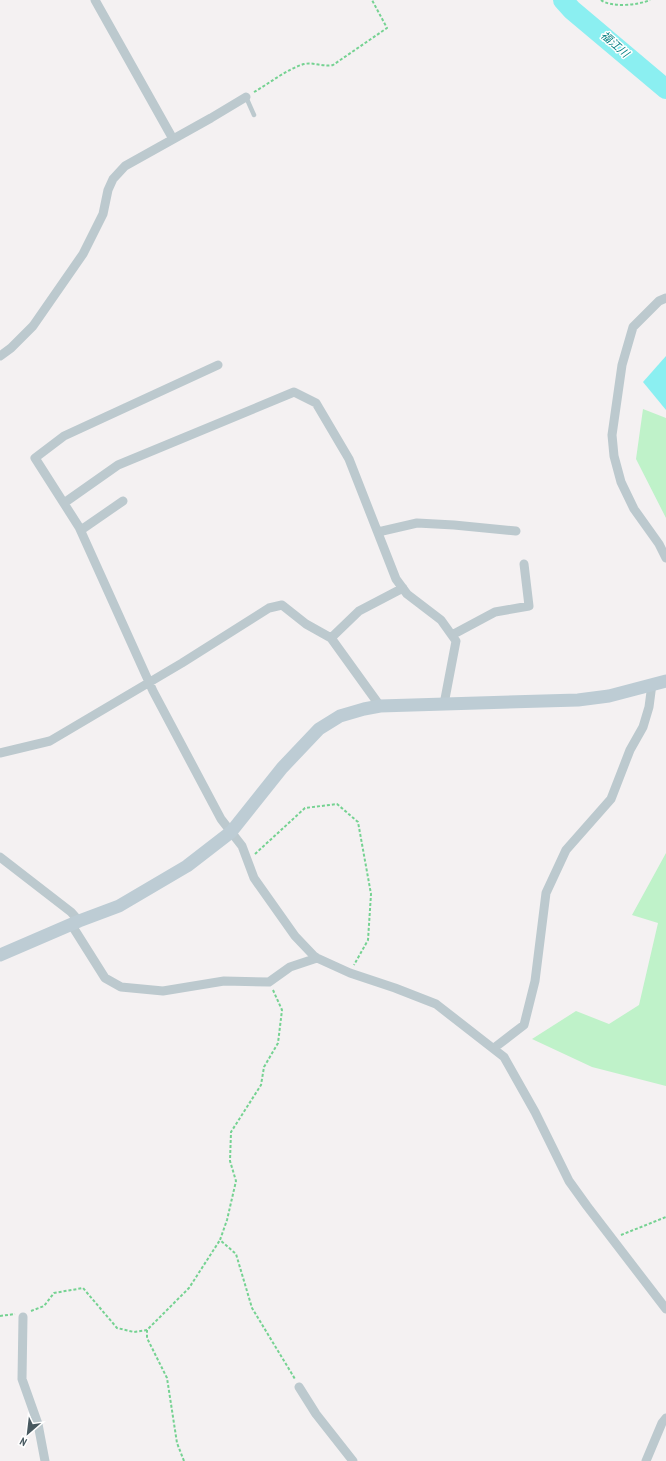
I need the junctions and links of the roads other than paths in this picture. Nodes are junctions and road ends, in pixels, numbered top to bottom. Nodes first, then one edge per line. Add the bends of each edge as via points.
1 (95, 0) edge
2 (246, 97) joint
3 (254, 115) dead end
4 (172, 139) junction
5 (666, 298) edge
6 (0, 356) edge
7 (218, 365) dead end
8 (123, 501) dead end
9 (64, 503) junction
10 (80, 530) junction
11 (516, 531) dead end
12 (378, 532) junction
13 (666, 558) edge
14 (524, 564) dead end
15 (403, 588) junction
16 (452, 635) junction
17 (331, 638) junction
18 (666, 680) edge
19 (150, 682) junction
20 (652, 684) junction
21 (444, 704) junction
22 (380, 706) junction
23 (0, 752) edge
24 (231, 832) junction
25 (0, 857) edge
26 (75, 922) junction
27 (0, 955) edge
28 (317, 958) junction
29 (494, 1048) junction
30 (666, 1309) edge
31 (24, 1314) road end
32 (299, 1386) road end
33 (666, 1418) edge
34 (45, 1461) edge
35 (352, 1461) edge
36 (646, 1461) edge

1 - 4 street
2 - 3 lane
2 - 4 street
4 - 6 street via 125,166 114,178 108,190 103,214 83,254 33,326
5 - 13 street via 633,327 622,365 612,435 621,482 634,508 660,544
7 - 9 street via 64,436 36,458
8 - 10 street
9 - 10 street
9 - 12 street via 118,465 294,392 316,403 349,459
10 - 19 street
11 - 12 street via 417,523
12 - 15 street via 396,579
14 - 16 street via 529,606 495,612
15 - 16 street via 407,594 441,620
15 - 17 street via 359,611
16 - 21 street via 456,641
17 - 19 street via 306,624 282,605 269,608
17 - 22 street
18 - 20 street
19 - 23 street via 50,741
19 - 24 street via 220,819
20 - 21 street via 609,696 578,700
20 - 29 street via 643,727 630,750 611,799 566,850 546,893 535,981 524,1025
21 - 22 street
22 - 24 street via 340,716 319,729 282,768
24 - 26 street via 187,866 119,906
24 - 28 street via 242,846 254,878 295,936
25 - 26 street via 65,907
26 - 27 street
26 - 28 street via 105,978 121,988 163,991 224,981 269,982 290,967
28 - 29 street via 350,973 436,1004
29 - 30 street via 504,1057 569,1181
31 - 34 street via 22,1378 38,1424
32 - 35 street via 316,1414
33 - 36 street

